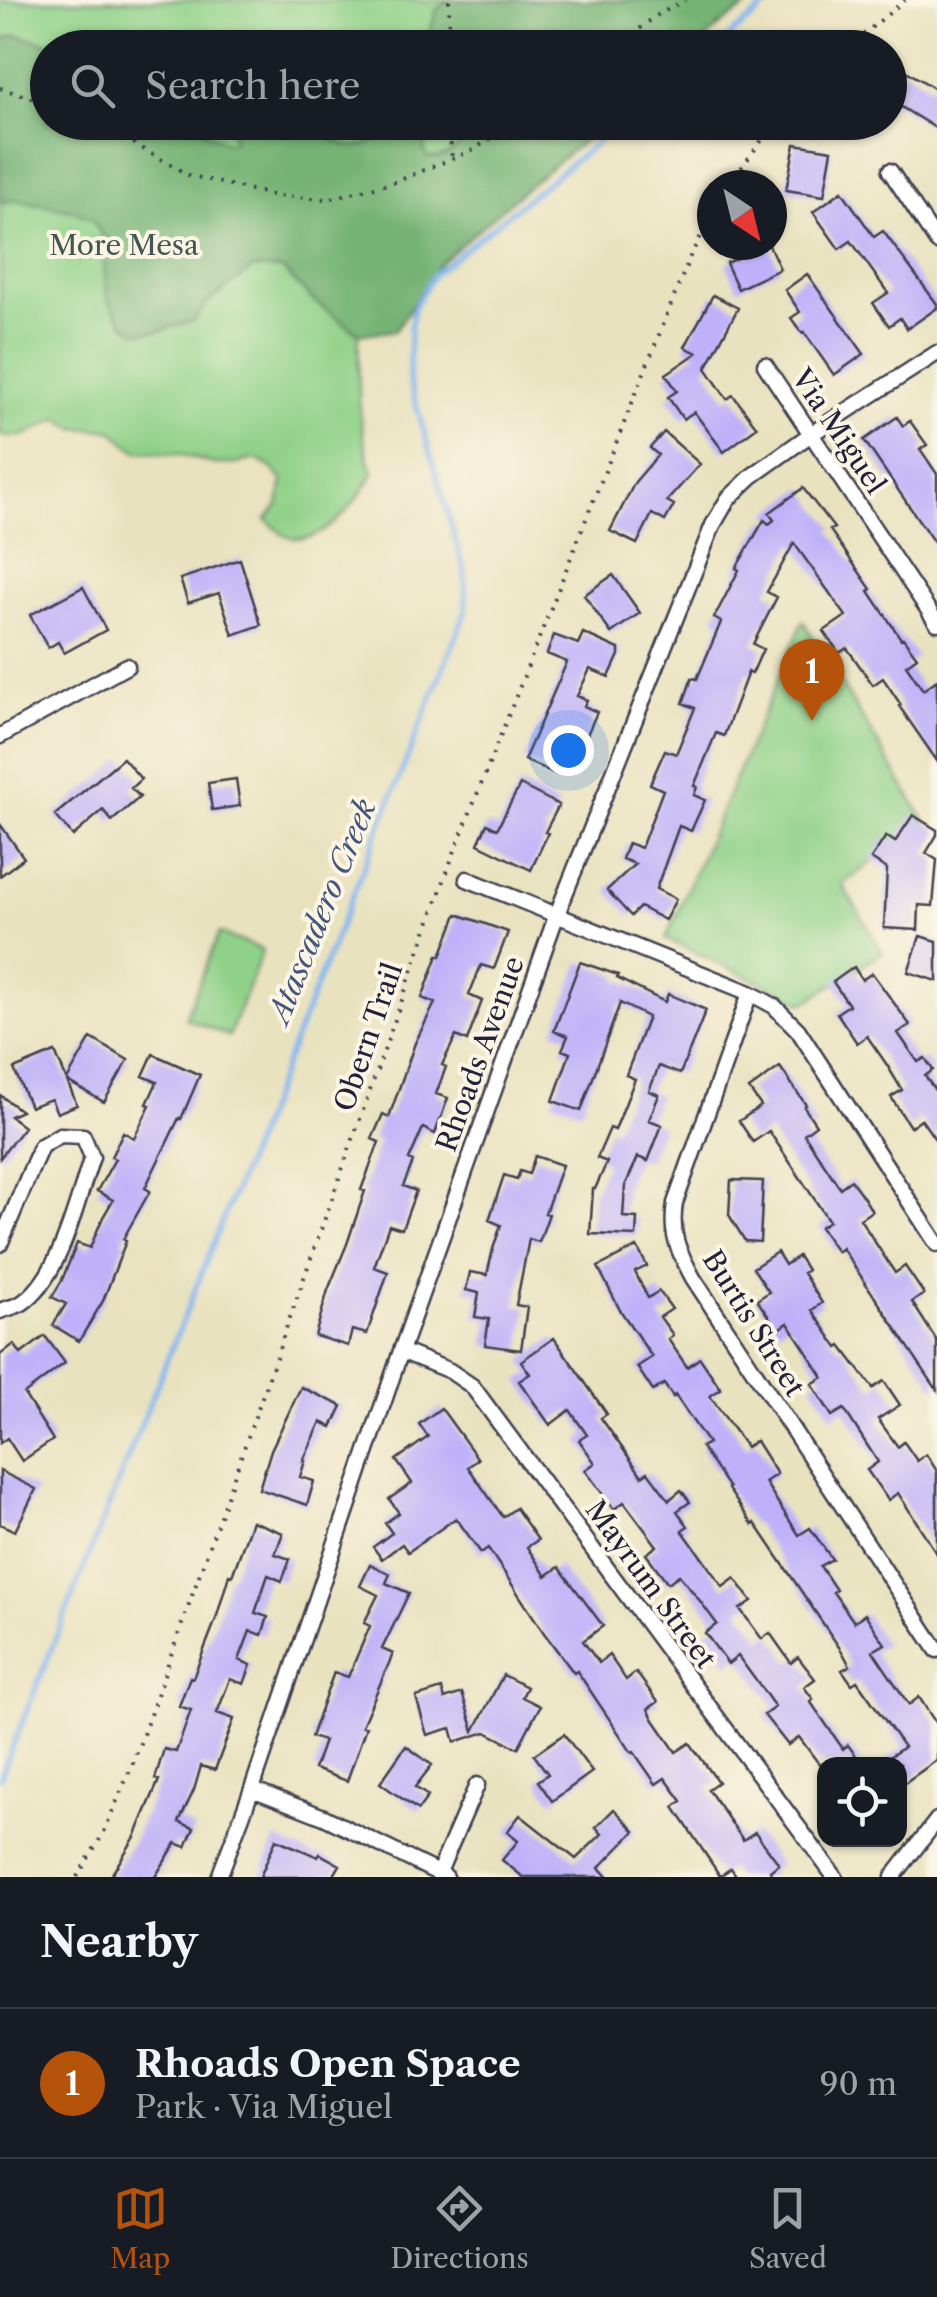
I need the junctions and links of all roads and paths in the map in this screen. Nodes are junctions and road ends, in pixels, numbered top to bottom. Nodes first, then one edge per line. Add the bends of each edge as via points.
1 (449, 0) edge
2 (686, 0) edge
3 (905, 0) edge
4 (449, 30) edge
5 (638, 30) edge
6 (869, 30) edge
7 (0, 88) edge
8 (30, 97) edge
9 (128, 140) edge
10 (450, 140) edge
11 (489, 140) edge
12 (762, 140) edge
13 (452, 159) junction
14 (741, 170) edge
15 (890, 171) dead end
16 (937, 242) edge
17 (697, 243) edge
18 (937, 353) edge
19 (765, 366) dead end
20 (811, 434) junction
21 (937, 624) edge
22 (127, 666) dead end
23 (0, 736) edge
24 (468, 879) dead end
25 (557, 914) junction
26 (750, 993) junction
27 (0, 1244) edge
28 (937, 1244) edge
29 (0, 1310) edge
30 (401, 1351) junction
31 (937, 1650) edge
32 (477, 1785) dead end
33 (252, 1789) junction
34 (937, 1820) edge
35 (442, 1874) edge
36 (78, 1877) edge
37 (219, 1877) edge
38 (835, 1877) edge
39 (893, 1877) edge

1 - 4 path
2 - 5 path
3 - 6 path
7 - 8 path
9 - 13 path via 188,175 276,196 328,199
10 - 13 path
11 - 13 path
12 - 14 path
15 - 16 street
17 - 36 path, Obern Trail via 452,858 134,1763
18 - 20 street, Rhoads Avenue
19 - 20 street, Via Miguel
20 - 21 street, Via Miguel
20 - 25 street, Rhoads Avenue via 752,476 713,525
22 - 23 street
24 - 25 street
25 - 26 street
25 - 30 street, Rhoads Avenue
26 - 28 street via 798,1030
26 - 31 street, Burtis Street via 671,1226 693,1278
27 - 29 street via 40,1146 60,1135 83,1136 92,1157 57,1255 38,1290
30 - 33 street, Rhoads Avenue
30 - 38 street, Mayrum Street via 472,1386
32 - 35 street
33 - 35 street
33 - 37 street, Rhoads Avenue
34 - 39 street

